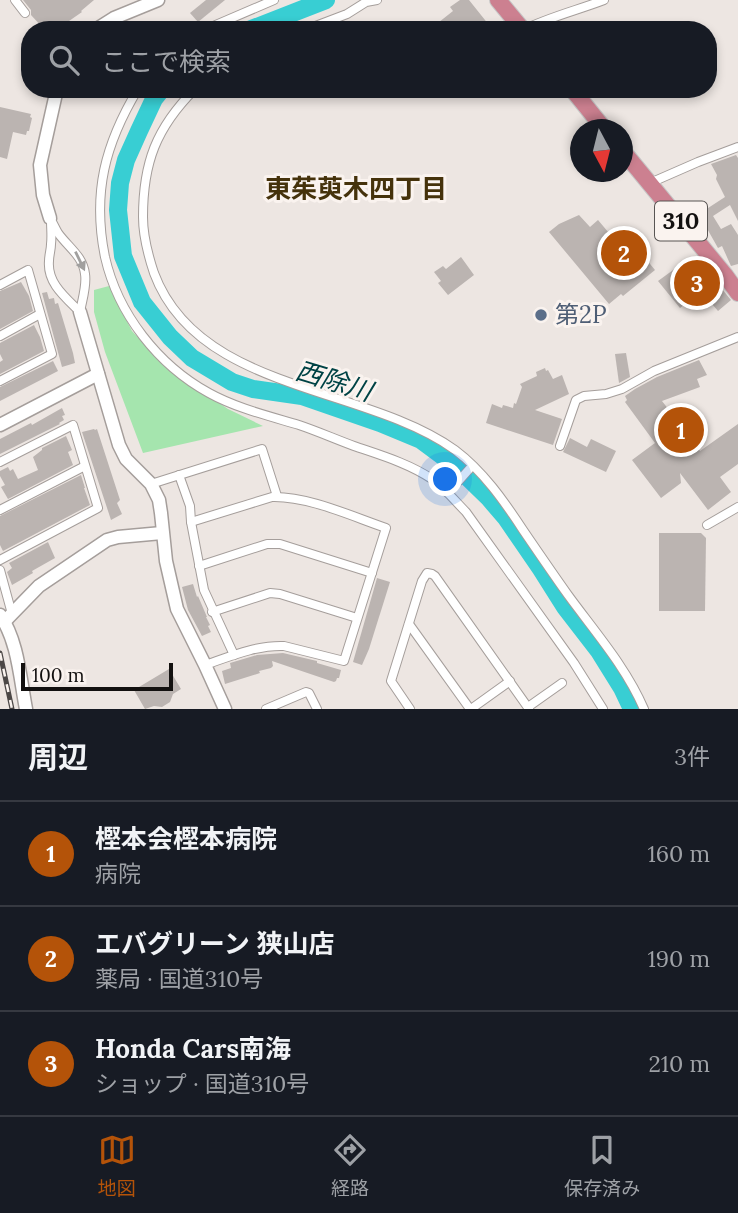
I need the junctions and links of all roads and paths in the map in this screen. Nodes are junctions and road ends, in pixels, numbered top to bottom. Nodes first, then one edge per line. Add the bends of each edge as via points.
1 (15, 0) edge
2 (158, 0) edge
3 (274, 0) edge
4 (377, 0) edge
5 (498, 0) edge
6 (604, 0) edge
7 (26, 13) dead end
8 (111, 21) edge
9 (225, 21) edge
10 (329, 21) edge
11 (516, 21) edge
12 (543, 21) edge
13 (55, 98) edge
14 (133, 98) edge
15 (186, 98) edge
16 (579, 98) edge
17 (596, 119) edge
18 (738, 147) edge
19 (633, 163) edge
20 (650, 183) junction
21 (50, 218) junction
22 (0, 285) edge
23 (738, 293) edge
24 (80, 312) junction
25 (40, 314) junction
26 (0, 336) edge
27 (738, 337) edge
28 (98, 374) junction
29 (0, 381) edge
30 (0, 425) edge
31 (560, 446) dead end
32 (0, 462) edge
33 (85, 466) junction
34 (471, 467) junction
35 (179, 475) junction
36 (150, 484) junction
37 (450, 491) junction
38 (277, 496) junction
39 (738, 507) edge
40 (0, 510) edge
41 (191, 522) junction
42 (707, 525) dead end
43 (163, 533) junction
44 (0, 560) edge
45 (199, 566) junction
46 (0, 570) edge
47 (372, 573) junction
48 (212, 611) junction
49 (6, 617) edge
50 (358, 618) junction
51 (409, 624) junction
52 (234, 655) junction
53 (205, 665) junction
54 (510, 681) junction
55 (562, 683) dead end
56 (529, 708) edge
57 (26, 709) edge
58 (225, 709) edge
59 (266, 709) edge
60 (317, 709) edge
61 (410, 709) edge
62 (470, 709) edge
63 (603, 709) edge
64 (645, 709) edge

1 - 7 street
2 - 8 street
3 - 9 street
4 - 10 street
5 - 11 highway
6 - 12 street
13 - 21 street via 40,165
14 - 37 street via 109,149 101,183 100,222 111,278 138,330 170,366 209,393 410,466
15 - 34 street via 167,122 145,177 147,254 176,312 215,349 307,389 419,428 457,452
16 - 17 highway
18 - 20 street
19 - 20 highway, 310
20 - 23 highway, 310
21 - 24 street via 52,281
21 -> 24 street via 83,265 85,289
22 - 25 street via 28,270
24 - 28 street
25 - 26 street
25 - 29 street via 52,354
27 - 31 street via 622,389 576,400
28 - 30 street
28 - 36 street via 119,445
32 - 33 street via 73,425
33 - 40 street
33 - 44 street via 98,508
34 - 37 street
34 - 64 street via 500,496
35 - 36 street
35 - 38 street via 262,450
35 - 41 street
36 - 43 street via 159,500
37 - 63 street
38 - 41 street
38 - 47 street via 386,528
39 - 42 street
41 - 45 street
43 - 49 street via 107,540 39,586
43 - 53 street via 177,609
45 - 47 street via 280,544
45 - 48 street
46 - 49 street
47 - 50 street
48 - 50 street via 270,593
48 - 52 street
49 - 57 street
50 - 52 street via 344,661 284,646 264,646
51 - 54 street via 424,576 432,574
51 - 61 street via 391,681
51 - 62 street
52 - 53 street
53 - 58 street
54 - 56 street
54 - 62 street
55 - 56 street
59 - 60 street via 306,692

